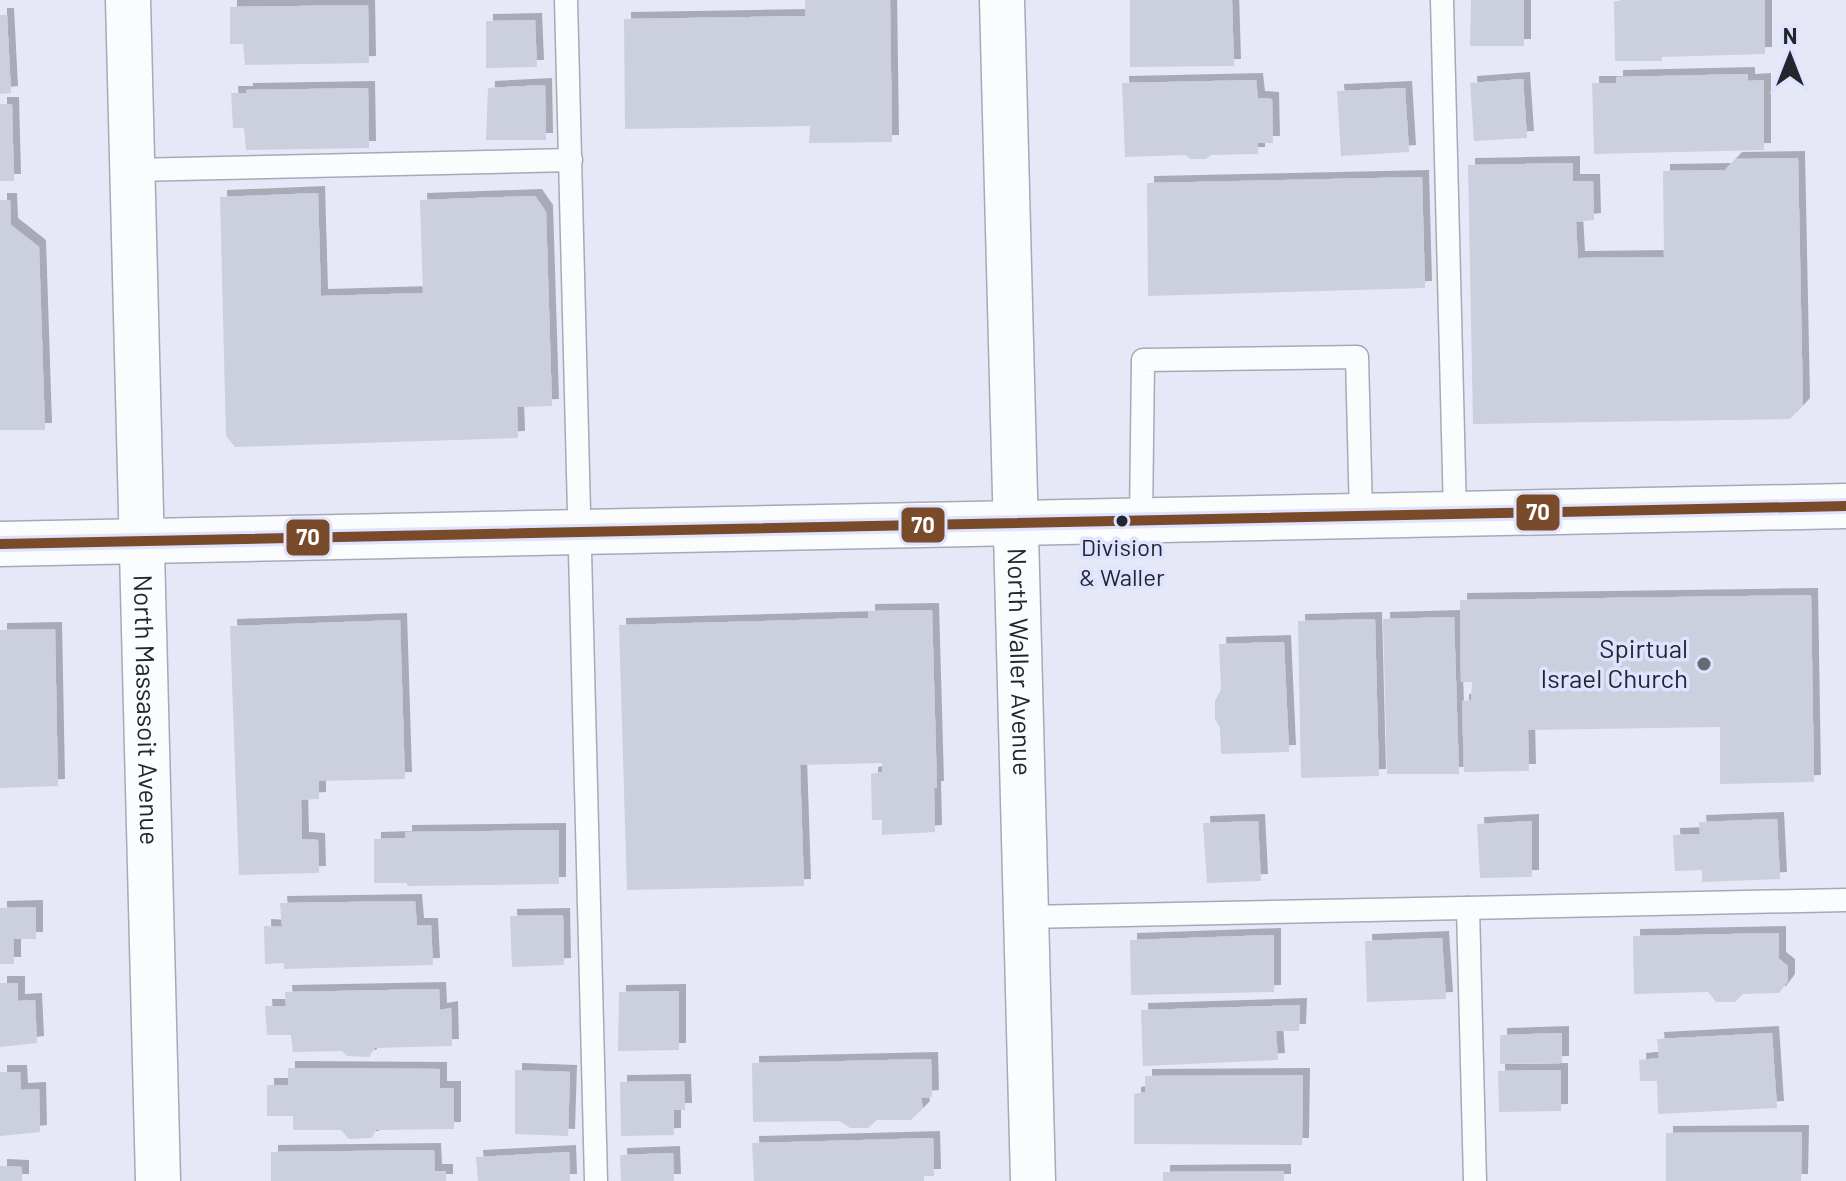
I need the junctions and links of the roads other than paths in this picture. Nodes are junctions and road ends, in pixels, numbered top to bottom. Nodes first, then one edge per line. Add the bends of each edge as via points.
1 (128, 0) edge
2 (566, 0) edge
3 (1002, 0) edge
4 (1442, 0) edge
5 (571, 160) junction
6 (133, 170) junction
7 (1846, 506) edge
8 (1455, 513) junction
9 (1361, 515) junction
10 (1141, 520) junction
11 (1016, 523) junction
12 (581, 532) junction
13 (143, 540) junction
14 (0, 544) edge
15 (1846, 900) edge
16 (1468, 908) junction
17 (1026, 917) junction
18 (158, 1181) edge
19 (596, 1181) edge
20 (1033, 1181) edge
21 (1475, 1181) edge

1 - 6 street, North Massasoit Avenue
2 - 5 lane
3 - 11 street, North Waller Avenue
4 - 8 lane
5 - 6 lane
5 - 12 lane
6 - 13 street, North Massasoit Avenue
7 - 8 street
8 - 9 street
9 - 10 street
9 - 10 lane via 1357,357 1143,360
10 - 11 street
11 - 12 street
11 - 17 street, North Waller Avenue
12 - 13 street
12 - 19 lane
13 - 14 street
13 - 18 street, North Massasoit Avenue
15 - 16 lane
16 - 17 lane
16 - 21 lane
17 - 20 street, North Waller Avenue

